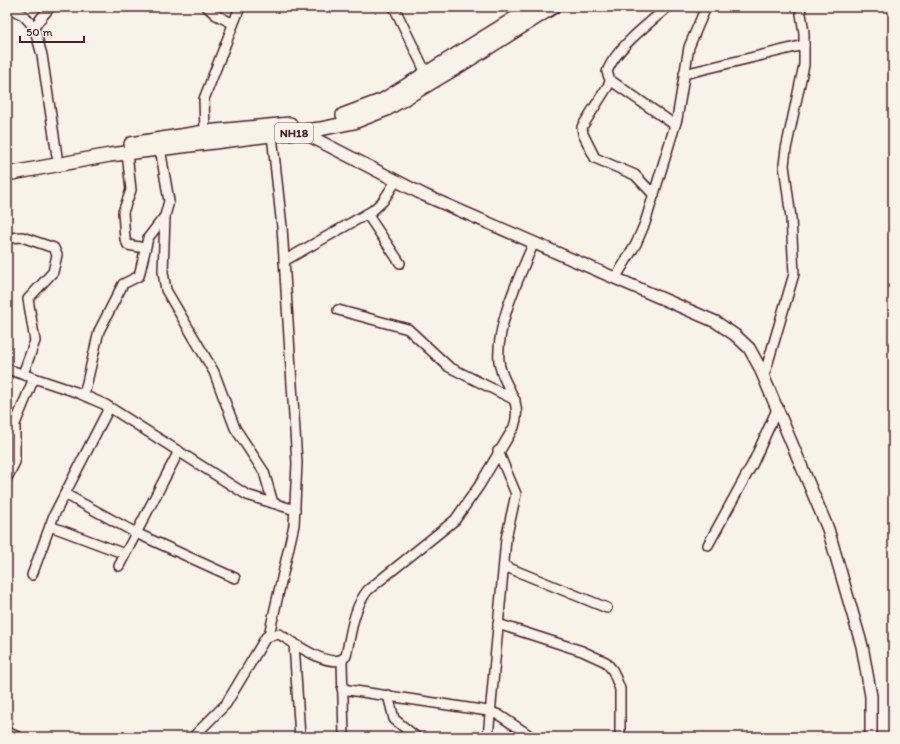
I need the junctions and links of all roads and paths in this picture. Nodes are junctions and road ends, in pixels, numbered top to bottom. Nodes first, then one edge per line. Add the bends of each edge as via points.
1 (7, 7) edge
2 (50, 7) edge
3 (207, 7) edge
4 (240, 7) edge
5 (394, 7) edge
6 (532, 7) edge
7 (552, 7) edge
8 (668, 7) edge
9 (706, 7) edge
10 (800, 7) edge
11 (232, 24) junction
12 (34, 27) junction
13 (804, 44) junction
14 (426, 73) junction
15 (684, 74) junction
16 (611, 81) junction
17 (289, 124) junction
18 (676, 125) junction
19 (205, 132) junction
20 (300, 132) junction
21 (272, 135) junction
22 (160, 148) junction
23 (128, 153) junction
24 (57, 156) junction
25 (7, 165) edge
26 (7, 174) edge
27 (396, 181) junction
28 (654, 195) junction
29 (367, 214) junction
30 (165, 216) junction
31 (7, 238) edge
32 (534, 242) junction
33 (145, 248) junction
34 (284, 261) junction
35 (400, 263) dead end
36 (616, 277) junction
37 (338, 310) dead end
38 (7, 369) edge
39 (23, 374) junction
40 (764, 376) junction
41 (34, 378) junction
42 (84, 395) junction
43 (515, 400) junction
44 (778, 407) junction
45 (109, 408) junction
46 (179, 451) junction
47 (498, 451) junction
48 (7, 478) edge
49 (65, 494) junction
50 (273, 503) junction
51 (295, 510) junction
52 (50, 526) junction
53 (136, 533) junction
54 (708, 545) dead end
55 (125, 554) junction
56 (119, 566) dead end
57 (504, 566) junction
58 (32, 575) dead end
59 (235, 578) dead end
60 (607, 608) dead end
61 (498, 624) junction
62 (269, 635) junction
63 (294, 643) junction
64 (342, 661) junction
65 (342, 688) junction
66 (388, 695) junction
67 (490, 712) junction
68 (7, 732) edge
69 (18, 737) edge
70 (193, 737) edge
71 (300, 737) edge
72 (344, 737) edge
73 (416, 737) edge
74 (488, 737) edge
75 (532, 737) edge
76 (620, 737) edge
77 (870, 737) edge

1 - 12 street via 23,15
2 - 12 street
3 - 11 street
4 - 11 street
5 - 14 street
6 - 14 highway, NH18
7 - 20 highway, NH18 via 387,108 354,122
8 - 16 street via 637,33 614,60 607,72
9 - 15 street via 692,40
10 - 13 street
11 - 19 street via 204,100
12 - 24 street via 42,55
13 - 15 street
13 - 40 street via 804,65 784,161 794,274
14 - 17 highway, NH18 via 365,108 332,118
15 - 18 street
16 - 18 street
16 - 28 street via 582,127 583,134 595,158 635,176
17 - 19 highway, NH18
17 - 20 main road
18 - 28 street
19 - 24 highway, NH18
20 - 21 highway, NH18
20 - 27 main road
21 - 22 highway, NH18
21 - 34 street
22 - 23 highway, NH18
22 - 30 street via 169,201
23 - 26 highway, NH18
23 - 33 street via 131,190 123,212 125,239 128,245
24 - 25 highway, NH18
27 - 29 street via 383,201
27 - 32 main road
28 - 36 street via 636,244
29 - 34 street
29 - 35 street
30 - 33 street via 148,238
30 - 50 street via 162,272 166,290 214,372 235,428 264,472
31 - 39 street via 22,237 54,248 57,255 53,272 28,300 35,341
32 - 36 main road
32 - 43 street via 517,282 500,340 500,369
33 - 42 street via 139,276 122,284 99,331
34 - 51 street via 297,463
36 - 40 main road via 716,322 749,348
37 - 43 street via 408,329 449,366
38 - 39 street
39 - 41 street
40 - 44 main road
41 - 42 street
41 - 48 street via 15,424 15,462
42 - 45 street
43 - 47 street via 517,418
44 - 54 street via 753,463
44 - 77 main road via 817,498 840,564 868,677 872,711
45 - 46 street
45 - 49 street
46 - 50 street via 247,495
46 - 53 street
47 - 57 street via 516,494 507,534
47 - 64 street via 479,486 455,520 362,597 357,606 346,656
49 - 52 street
49 - 53 street
50 - 51 street
51 - 62 street via 294,525
52 - 55 street
52 - 58 street
53 - 55 street
53 - 59 street
55 - 56 street
57 - 60 street
57 - 61 street
61 - 67 street
61 - 76 street via 582,651 606,662 613,671 620,689
62 - 63 street via 279,634
62 - 70 street via 262,642 226,704
63 - 64 street via 323,659
63 - 71 street
64 - 65 street
65 - 66 street
65 - 72 street
66 - 67 street
66 - 73 street via 394,719
67 - 74 street
67 - 75 street via 499,715
68 - 69 street

